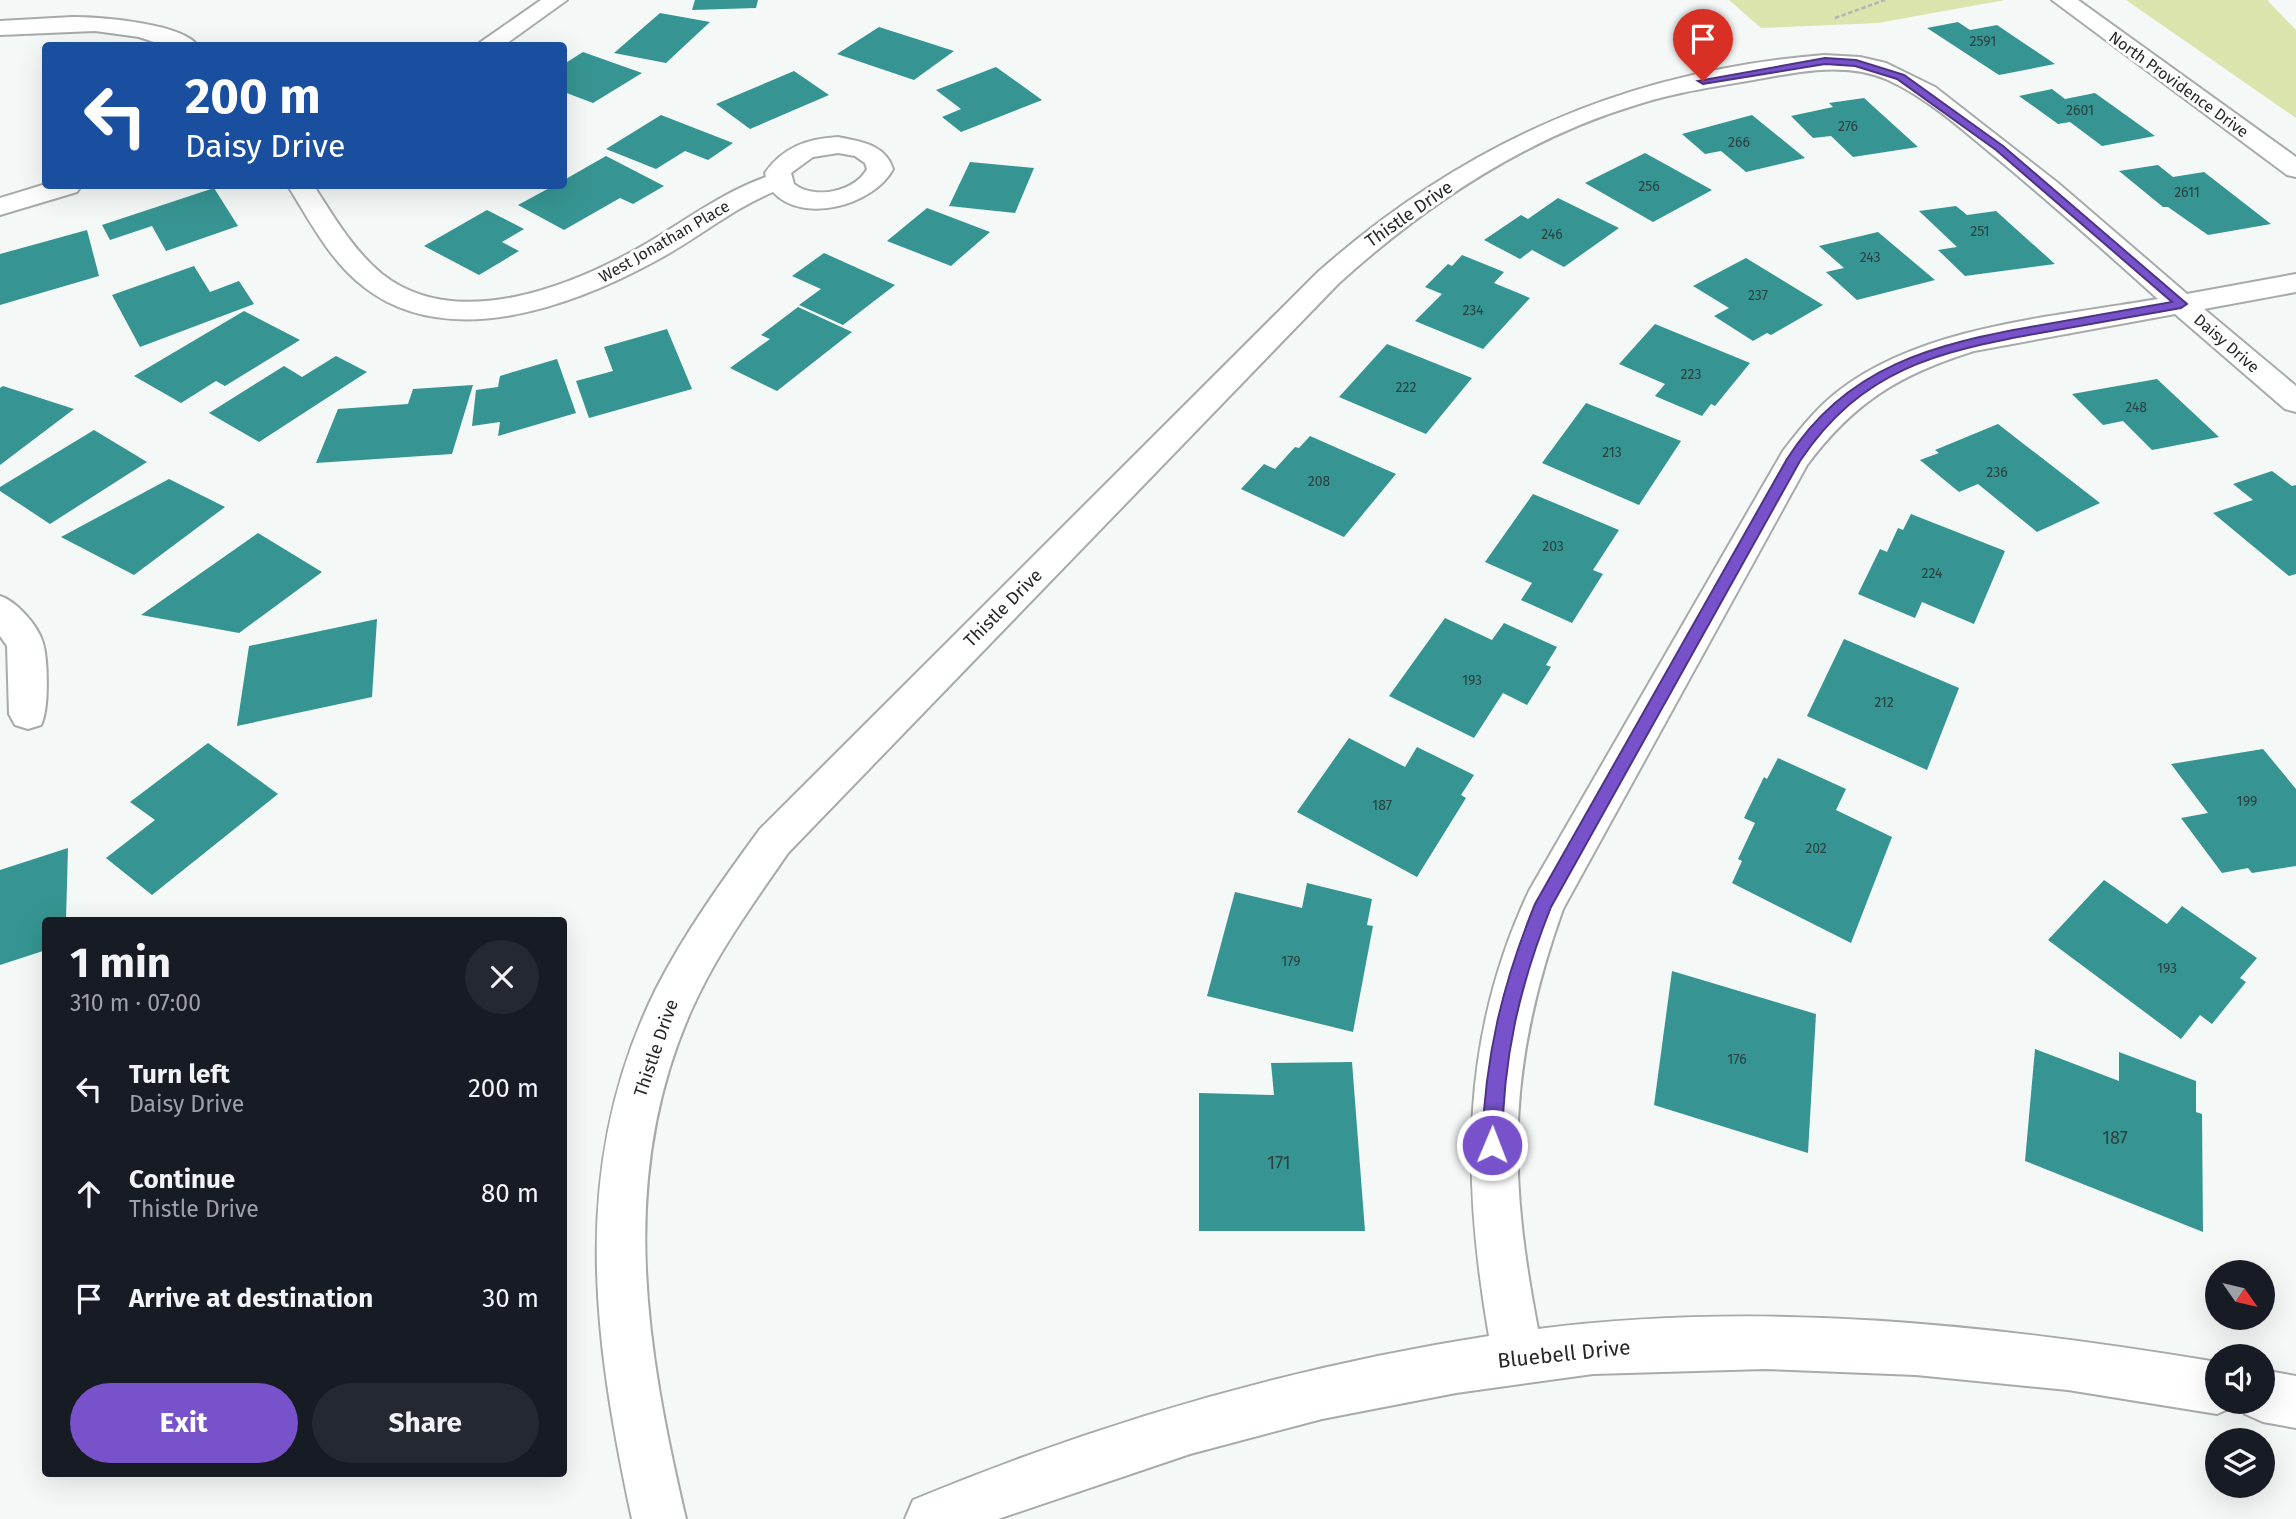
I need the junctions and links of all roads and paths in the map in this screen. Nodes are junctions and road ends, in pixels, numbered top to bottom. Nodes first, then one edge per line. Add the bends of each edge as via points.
1 (122, 0) edge
2 (556, 0) edge
3 (1885, 0) edge
4 (2063, 0) edge
5 (1835, 18) dead end
6 (93, 23) junction
7 (0, 28) edge
8 (178, 42) edge
9 (492, 42) edge
10 (1856, 63) joint
11 (2296, 169) edge
12 (778, 182) dead end
13 (58, 189) edge
14 (303, 189) edge
15 (0, 207) edge
16 (2296, 283) edge
17 (2181, 304) junction
18 (2296, 401) edge
19 (0, 609) edge
20 (28, 714) dead end
21 (1518, 1357) junction
22 (2205, 1386) edge
23 (2275, 1398) edge
24 (2296, 1402) edge
25 (659, 1519) edge
26 (932, 1519) edge

1 - 6 street
2 - 9 street
3 - 5 path
4 - 11 street, North Providence Drive
6 - 7 street
6 - 8 street via 156,32
10 - 17 street, Daisy Drive via 1900,77 1955,115 2064,200
10 - 25 street, Thistle Drive via 1811,62 1633,98 1549,130 1412,207 1328,278 774,841 697,948 642,1077 628,1140 619,1204 618,1272 638,1434
12 - 14 street, West Jonathan Place via 753,189 607,278 548,298 465,309 420,305 387,290 343,251
13 - 15 street
16 - 17 street
17 - 18 street, Daisy Drive
17 - 21 street via 1931,353 1895,368 1836,407 1794,459 1544,904 1521,959 1504,1022 1493,1091 1491,1172 1499,1261
19 - 20 street via 25,643
21 - 22 street, Bluebell Drive via 1612,1347 1850,1346 1986,1355
21 - 26 street, Bluebell Drive via 1358,1383 1232,1415 1099,1456
23 - 24 street

